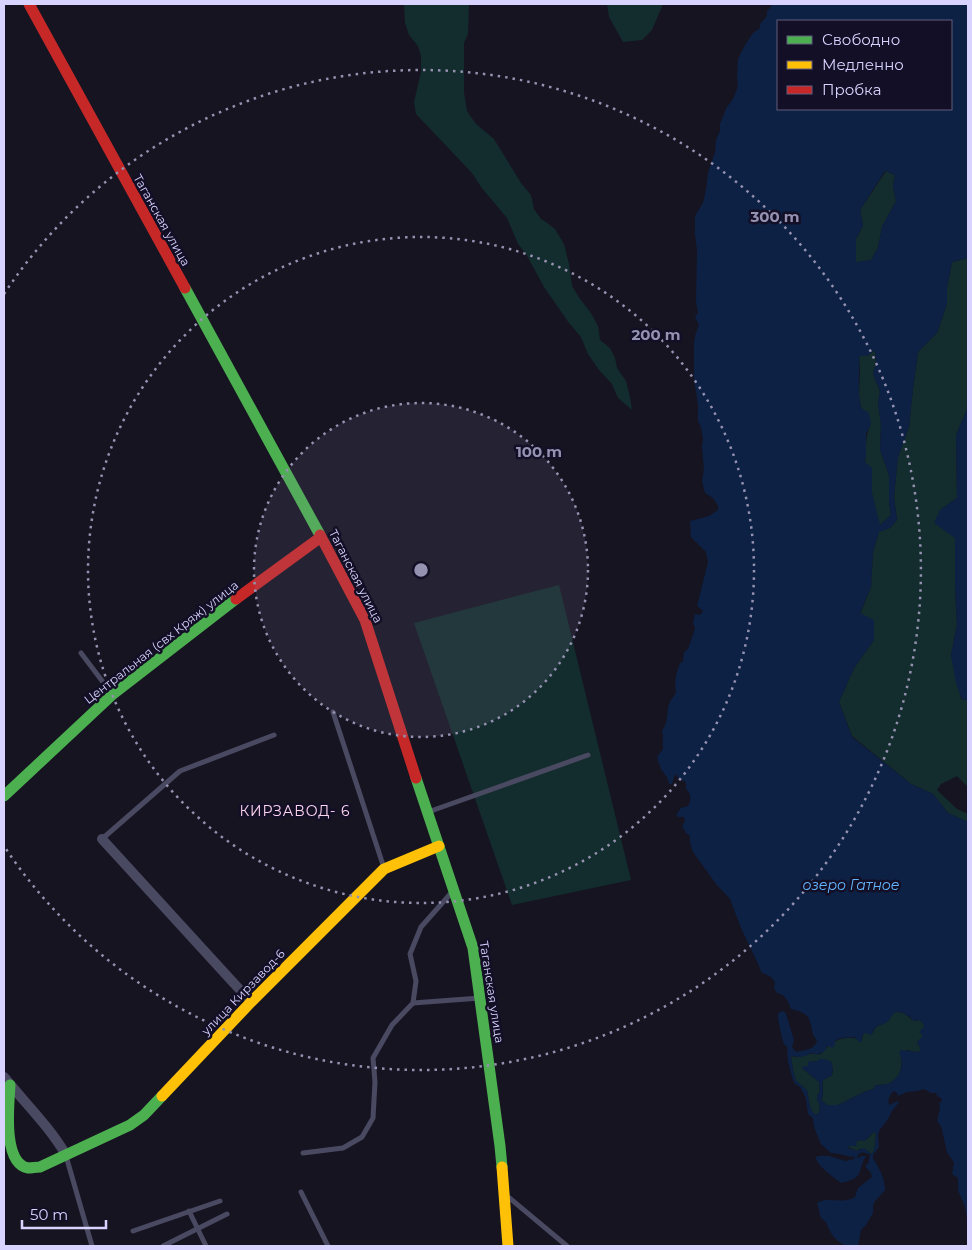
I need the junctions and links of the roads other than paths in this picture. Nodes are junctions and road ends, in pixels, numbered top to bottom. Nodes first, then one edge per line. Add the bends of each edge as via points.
1 (29, 4) edge
2 (320, 537) junction
3 (81, 654) dead end
4 (112, 695) junction
5 (332, 712) dead end
6 (274, 735) dead end
7 (588, 755) dead end
8 (4, 796) edge
9 (428, 813) junction
10 (102, 839) joint
11 (439, 846) junction
12 (384, 869) junction
13 (454, 890) junction
14 (480, 998) junction
15 (251, 1002) junction
16 (413, 1003) junction
17 (7, 1081) edge
18 (302, 1153) dead end
19 (66, 1155) junction
20 (301, 1192) dead end
21 (504, 1193) junction
22 (220, 1200) dead end
23 (189, 1211) junction
24 (227, 1214) dead end
25 (198, 1228) junction
26 (133, 1231) dead end
27 (92, 1246) edge
28 (163, 1246) edge
29 (206, 1246) edge
30 (328, 1246) edge
31 (508, 1246) edge
32 (567, 1246) edge

1 - 2 street, Таганская улица
2 - 4 street, Центральная (свх Кряж) улица
2 - 9 street, Таганская улица via 365,620
3 - 4 lane
4 - 8 street, Центральная (свх Кряж) улица
5 - 12 lane
6 - 10 lane via 180,771
7 - 9 lane
9 - 11 street, Таганская улица
10 - 15 street
11 - 12 street, улица Кирзавод-6
11 - 13 street, Таганская улица
12 - 15 street, улица Кирзавод-6
13 - 14 street, Таганская улица via 473,948
13 - 16 lane via 421,927 410,954 416,981
14 - 16 lane
14 - 21 street, Таганская улица
15 - 19 street, улица Кирзавод-6 via 144,1115 130,1125
16 - 18 lane via 392,1025 373,1058 373,1118 362,1137 344,1148
17 - 19 street
17 - 19 street, улица Кирзавод-6 via 7,1140 17,1164 30,1169
19 - 27 lane
20 - 30 lane
21 - 31 street, Таганская улица
21 - 32 lane
22 - 23 lane
23 - 25 lane
23 - 26 lane
24 - 25 lane
25 - 28 lane
25 - 29 lane

